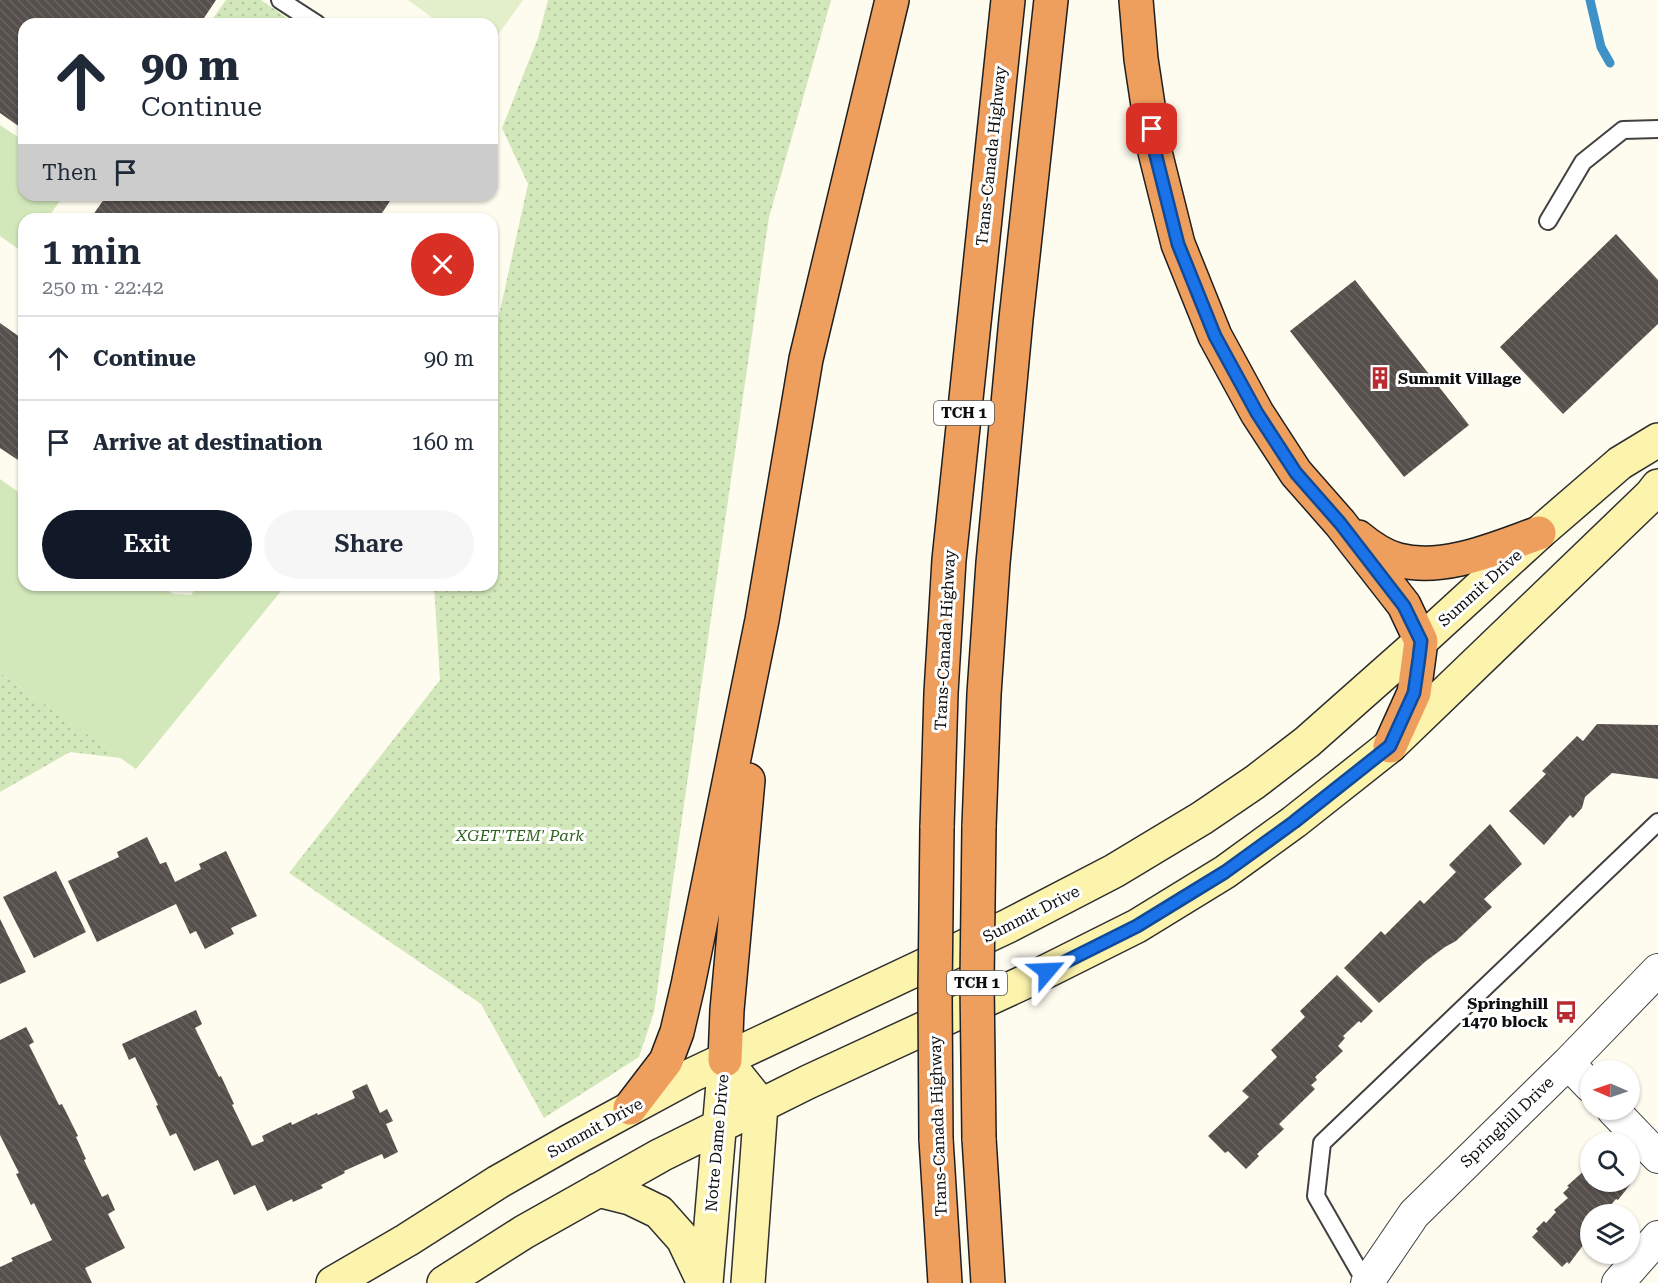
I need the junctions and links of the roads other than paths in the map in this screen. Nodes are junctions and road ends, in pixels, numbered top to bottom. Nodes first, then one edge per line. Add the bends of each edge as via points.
1 (280, 0) edge
2 (892, 0) edge
3 (1008, 0) edge
4 (1051, 0) edge
5 (1136, 0) edge
6 (308, 18) edge
7 (1658, 129) edge
8 (1548, 220) dead end
9 (1658, 440) edge
10 (1658, 486) edge
11 (1340, 523) junction
12 (1539, 533) junction
13 (762, 620) junction
14 (1421, 641) junction
15 (1390, 746) junction
16 (1658, 822) edge
17 (1658, 970) edge
18 (724, 1060) junction
19 (1568, 1063) junction
20 (1580, 1076) edge
21 (761, 1105) junction
22 (630, 1108) junction
23 (1623, 1120) edge
24 (718, 1126) junction
25 (1658, 1157) edge
26 (598, 1190) junction
27 (1658, 1237) edge
28 (333, 1283) edge
29 (444, 1283) edge
30 (705, 1283) edge
31 (748, 1283) edge
32 (945, 1283) edge
33 (988, 1283) edge
34 (1367, 1283) edge
35 (1618, 1283) edge

1 - 6 lane
2 - 13 highway via 806,359
3 - 32 highway, Trans-Canada Highway / TCH 1, bridge via 949,560 941,693 935,992 936,1139
4 - 33 highway, TCH 1, bridge via 1017,308 984,694 977,982 979,1138
5 - 11 highway via 1155,152 1178,244 1215,336 1257,413 1296,473
7 - 8 lane via 1623,130 1583,162
9 - 12 main road, Summit Drive via 1620,463
10 - 15 main road
11 - 12 highway via 1373,549 1397,560 1424,565 1474,556
11 - 14 highway via 1404,606
12 - 14 main road, Summit Drive
13 - 18 highway
13 - 22 highway via 677,1032 666,1060
14 - 15 highway via 1414,693
14 - 18 main road, Summit Drive via 1307,742 1255,782 1124,865 1008,926
15 - 21 main road via 1225,872 1137,926
16 - 34 lane via 1322,1143 1316,1196
17 - 19 street, Springhill Drive
18 - 21 main road, Notre Dame Drive
18 - 22 main road, Summit Drive
18 - 24 main road, Notre Dame Drive
19 - 20 street
19 - 34 street, Springhill Drive via 1414,1214
21 - 24 main road
21 - 31 main road
22 - 28 main road, Summit Drive via 498,1182
23 - 25 street
24 - 26 main road
24 - 30 main road, Notre Dame Drive
26 - 29 main road
26 - 30 main road via 630,1198 659,1212 683,1239
27 - 35 street

